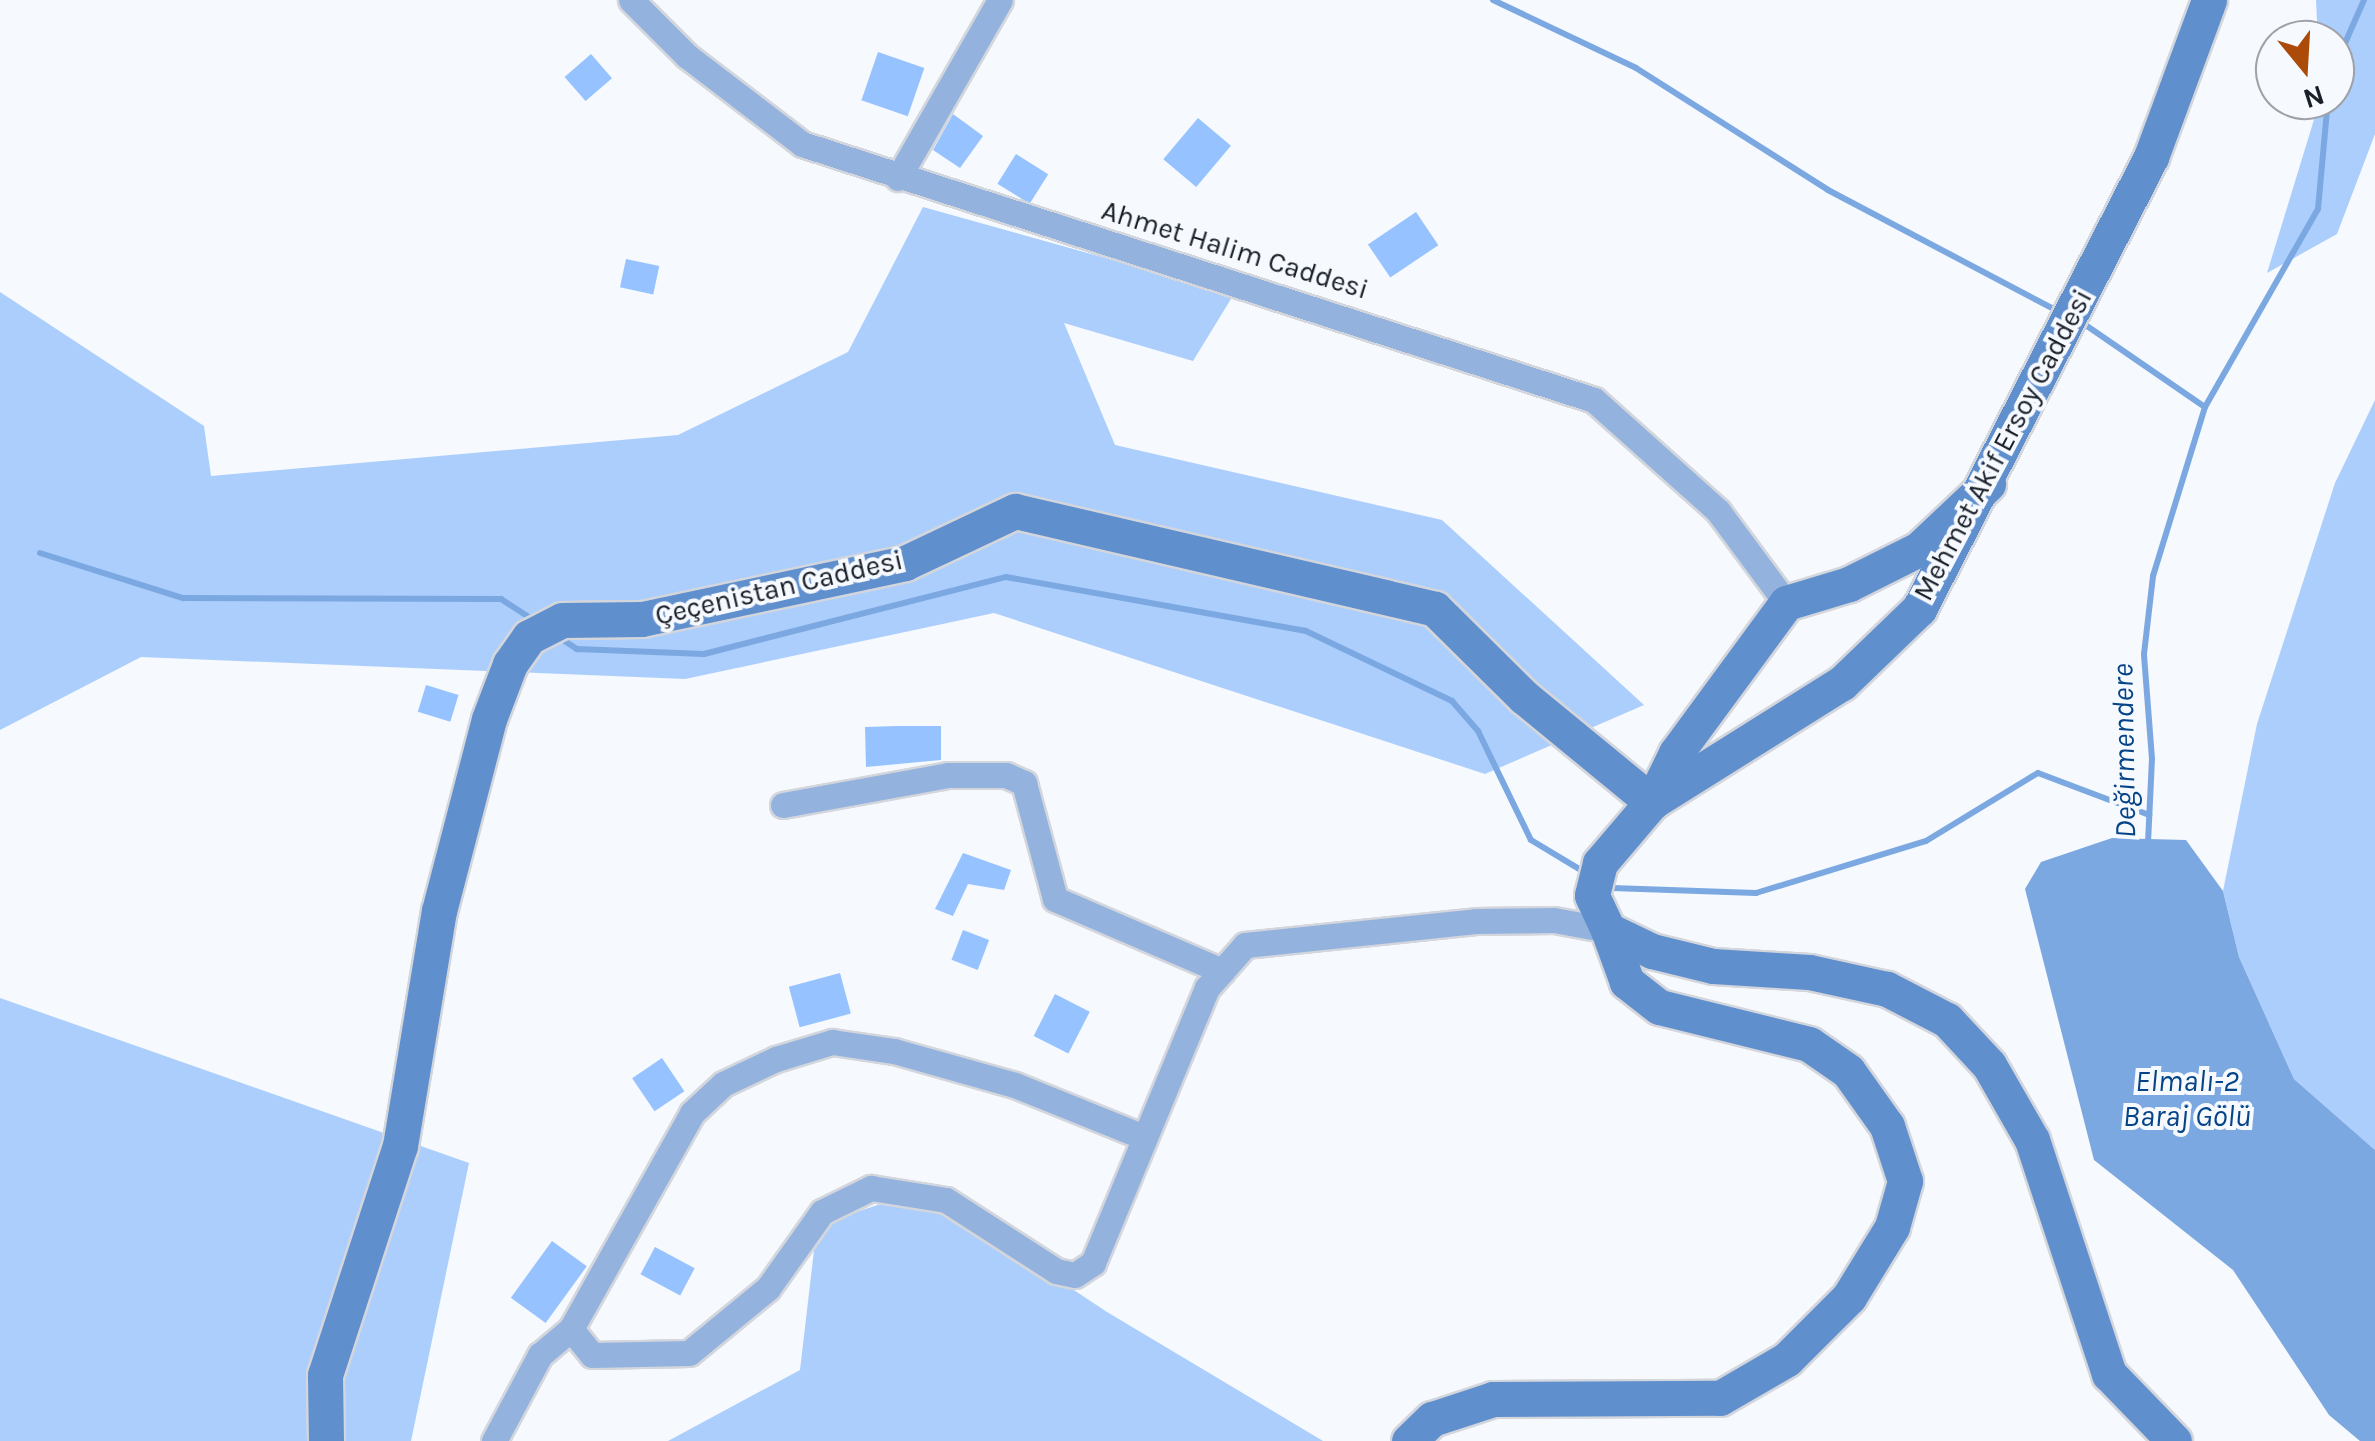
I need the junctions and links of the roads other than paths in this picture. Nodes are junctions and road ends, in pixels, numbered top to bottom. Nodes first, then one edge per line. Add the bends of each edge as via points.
1 (631, 0) edge
2 (1000, 0) edge
3 (2209, 0) edge
4 (898, 178) junction
5 (1988, 484) junction
6 (1786, 603) junction
7 (1652, 802) junction
8 (783, 805) dead end
9 (1608, 930) junction
10 (1222, 972) junction
11 (1141, 1136) junction
12 (571, 1329) junction
13 (326, 1441) edge
14 (494, 1441) edge
15 (1408, 1441) edge
16 (2174, 1441) edge

1 - 4 street, Ahmet Halim Caddesi via 687,56 802,144
2 - 4 street
3 - 5 street, Mehmet Akif Ersoy Caddesi via 2151,157
4 - 6 street, Ahmet Halim Caddesi via 1356,318 1594,400 1718,511
5 - 6 street via 1919,549 1849,584
5 - 7 street, Mehmet Akif Ersoy Caddesi via 1918,609 1842,683
6 - 7 street via 1676,754
7 - 9 street, Mehmet Akif Ersoy Caddesi via 1600,863 1592,896
7 - 13 street, Çeçenistan Caddesi via 1524,697 1435,610 1014,511 905,563 642,619 562,620 530,637 510,664 489,719 439,911 400,1146 325,1375
8 - 10 street via 948,774 1006,775 1024,784 1055,899
9 - 10 street via 1554,920 1476,921 1245,945
9 - 15 street, Mehmet Akif Ersoy Caddesi via 1627,982 1659,1007 1809,1044 1848,1071 1888,1126 1905,1181 1892,1227 1850,1297 1800,1347 1720,1398 1493,1399 1432,1419
9 - 16 street via 1714,966 1809,972 1887,988 1947,1020 1989,1065 2032,1140 2108,1374
10 - 11 street via 1207,988
11 - 12 street via 1016,1084 894,1051 810,1045 723,1084 692,1113
11 - 12 street via 1093,1263 1075,1276 1056,1271 946,1200 871,1188 822,1212 768,1288 689,1353 592,1355
12 - 14 street via 540,1356

